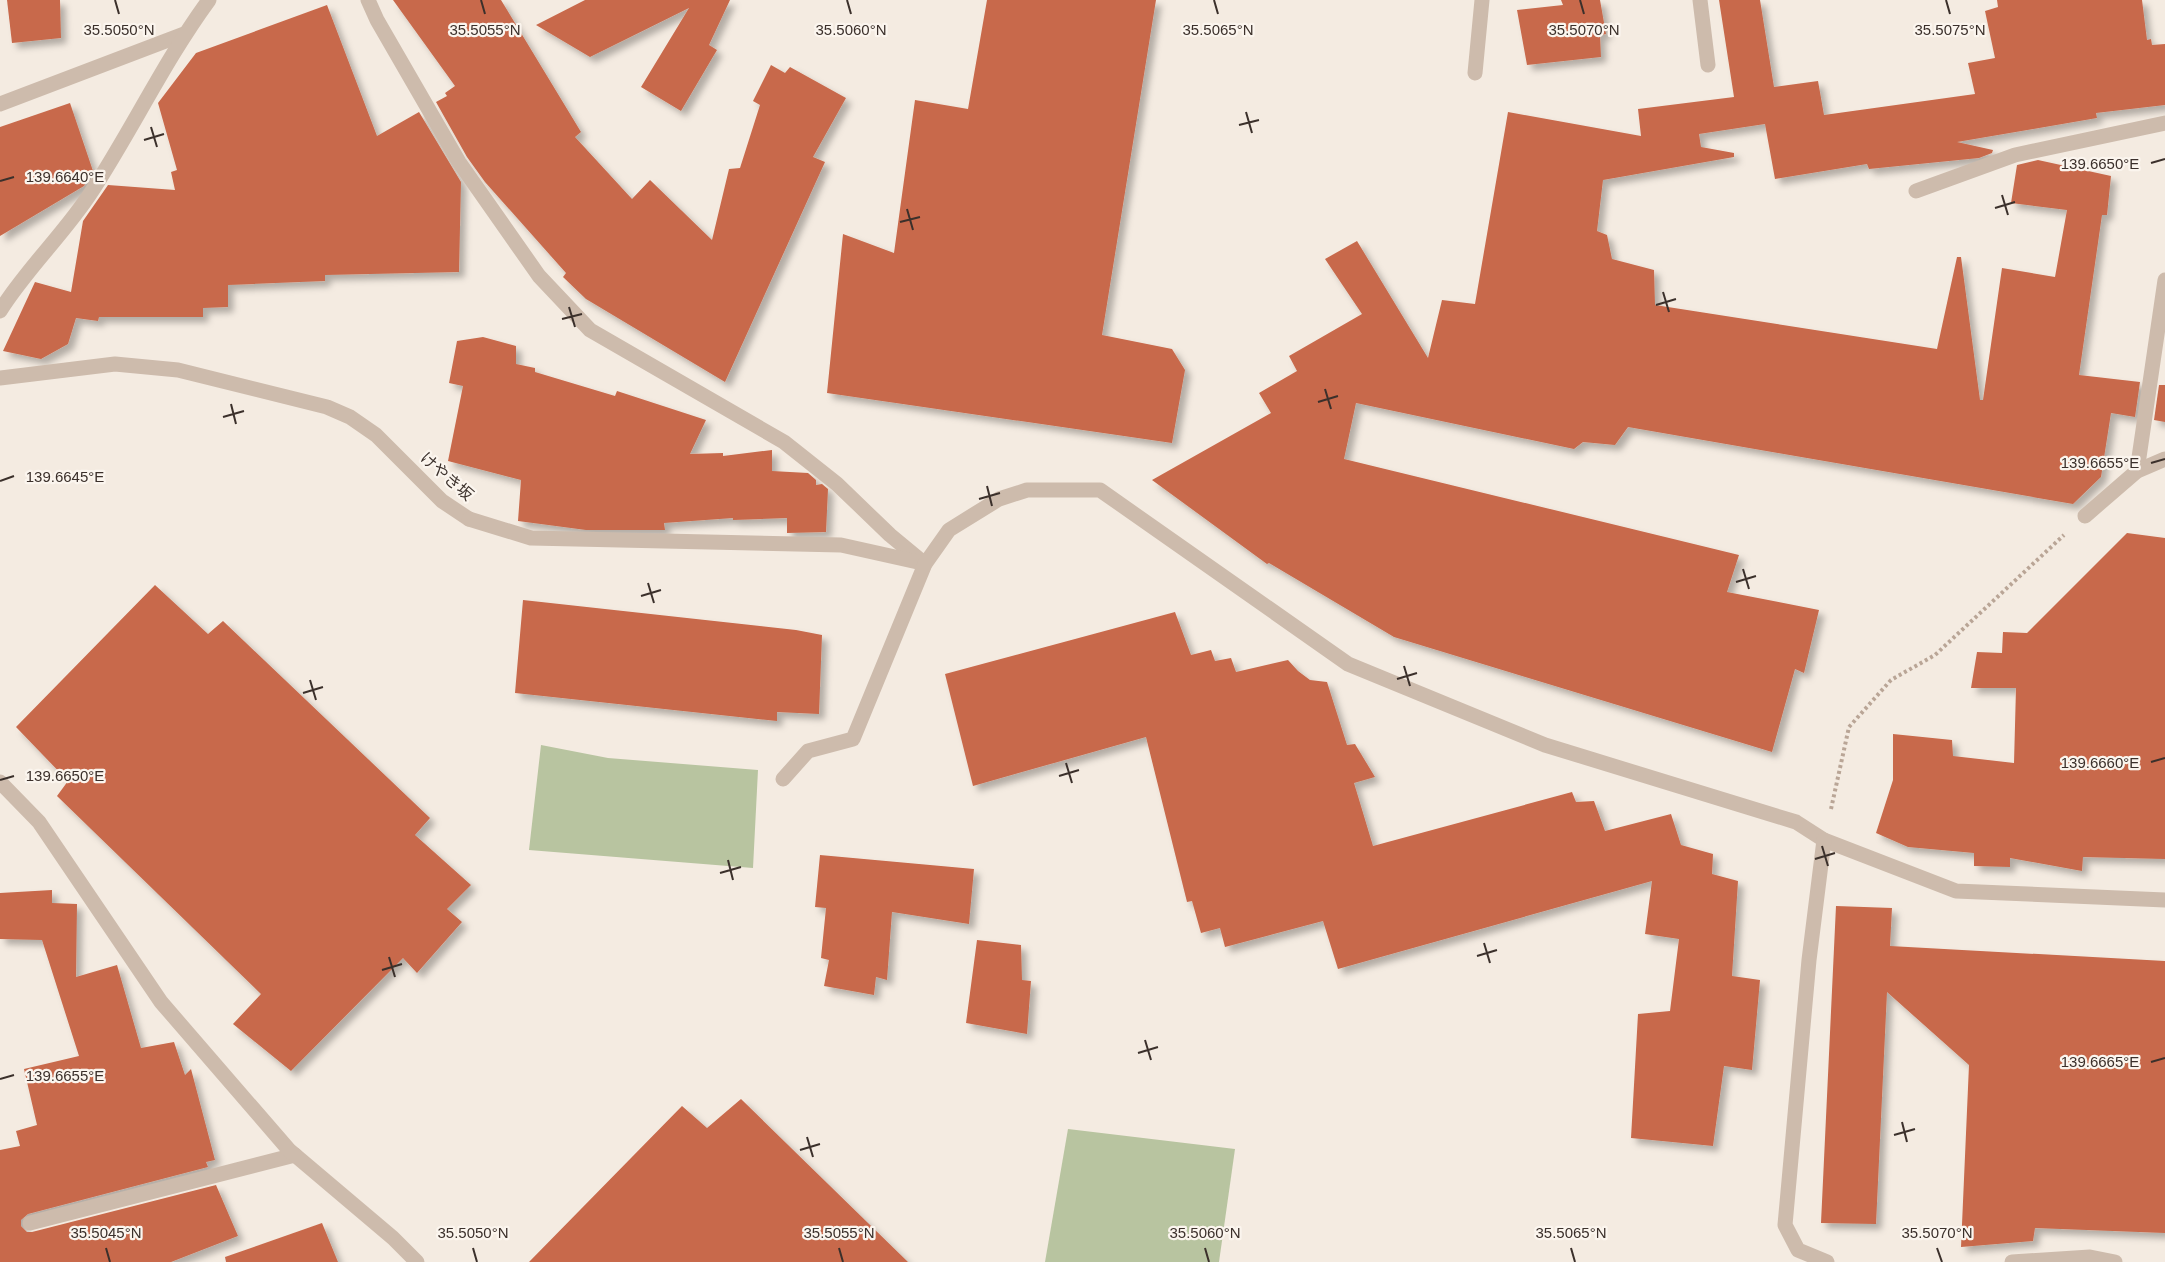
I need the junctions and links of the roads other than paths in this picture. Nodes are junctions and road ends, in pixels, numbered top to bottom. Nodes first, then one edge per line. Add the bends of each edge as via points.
1 (209, 0) edge
2 (368, 0) edge
3 (1482, 0) edge
4 (1700, 0) edge
5 (184, 34) junction
6 (1708, 65) dead end
7 (1475, 72) dead end
8 (0, 104) edge
9 (2165, 123) edge
10 (1917, 191) dead end
11 (2165, 280) edge
12 (2, 301) edge
13 (0, 378) edge
14 (2165, 459) edge
15 (2137, 471) junction
16 (2085, 516) road end
17 (925, 564) junction
18 (783, 779) dead end
19 (0, 782) edge
20 (1824, 840) junction
21 (2165, 900) edge
22 (295, 1155) junction
23 (30, 1223) dead end
24 (417, 1262) edge
25 (1827, 1262) edge
26 (2012, 1262) edge
27 (2115, 1262) edge

1 - 5 street
2 - 17 street via 459,162 539,276 590,330 784,442
3 - 7 street
4 - 6 street
5 - 8 street
5 - 12 street via 91,193
9 - 10 street via 2015,155
11 - 15 street
13 - 17 street, けやき坂 via 115,364 178,370 327,407 376,435 442,501 470,519 531,538 841,545
14 - 15 street
15 - 16 street
17 - 18 street via 853,739 808,751
17 - 20 street via 949,530 999,500 1027,490 1100,490 1348,664 1545,745 1796,822
19 - 22 street via 39,822 160,1002
20 - 21 street via 1956,891
20 - 25 street via 1785,1225 1798,1250
22 - 23 street
22 - 24 street
26 - 27 street via 2090,1257

